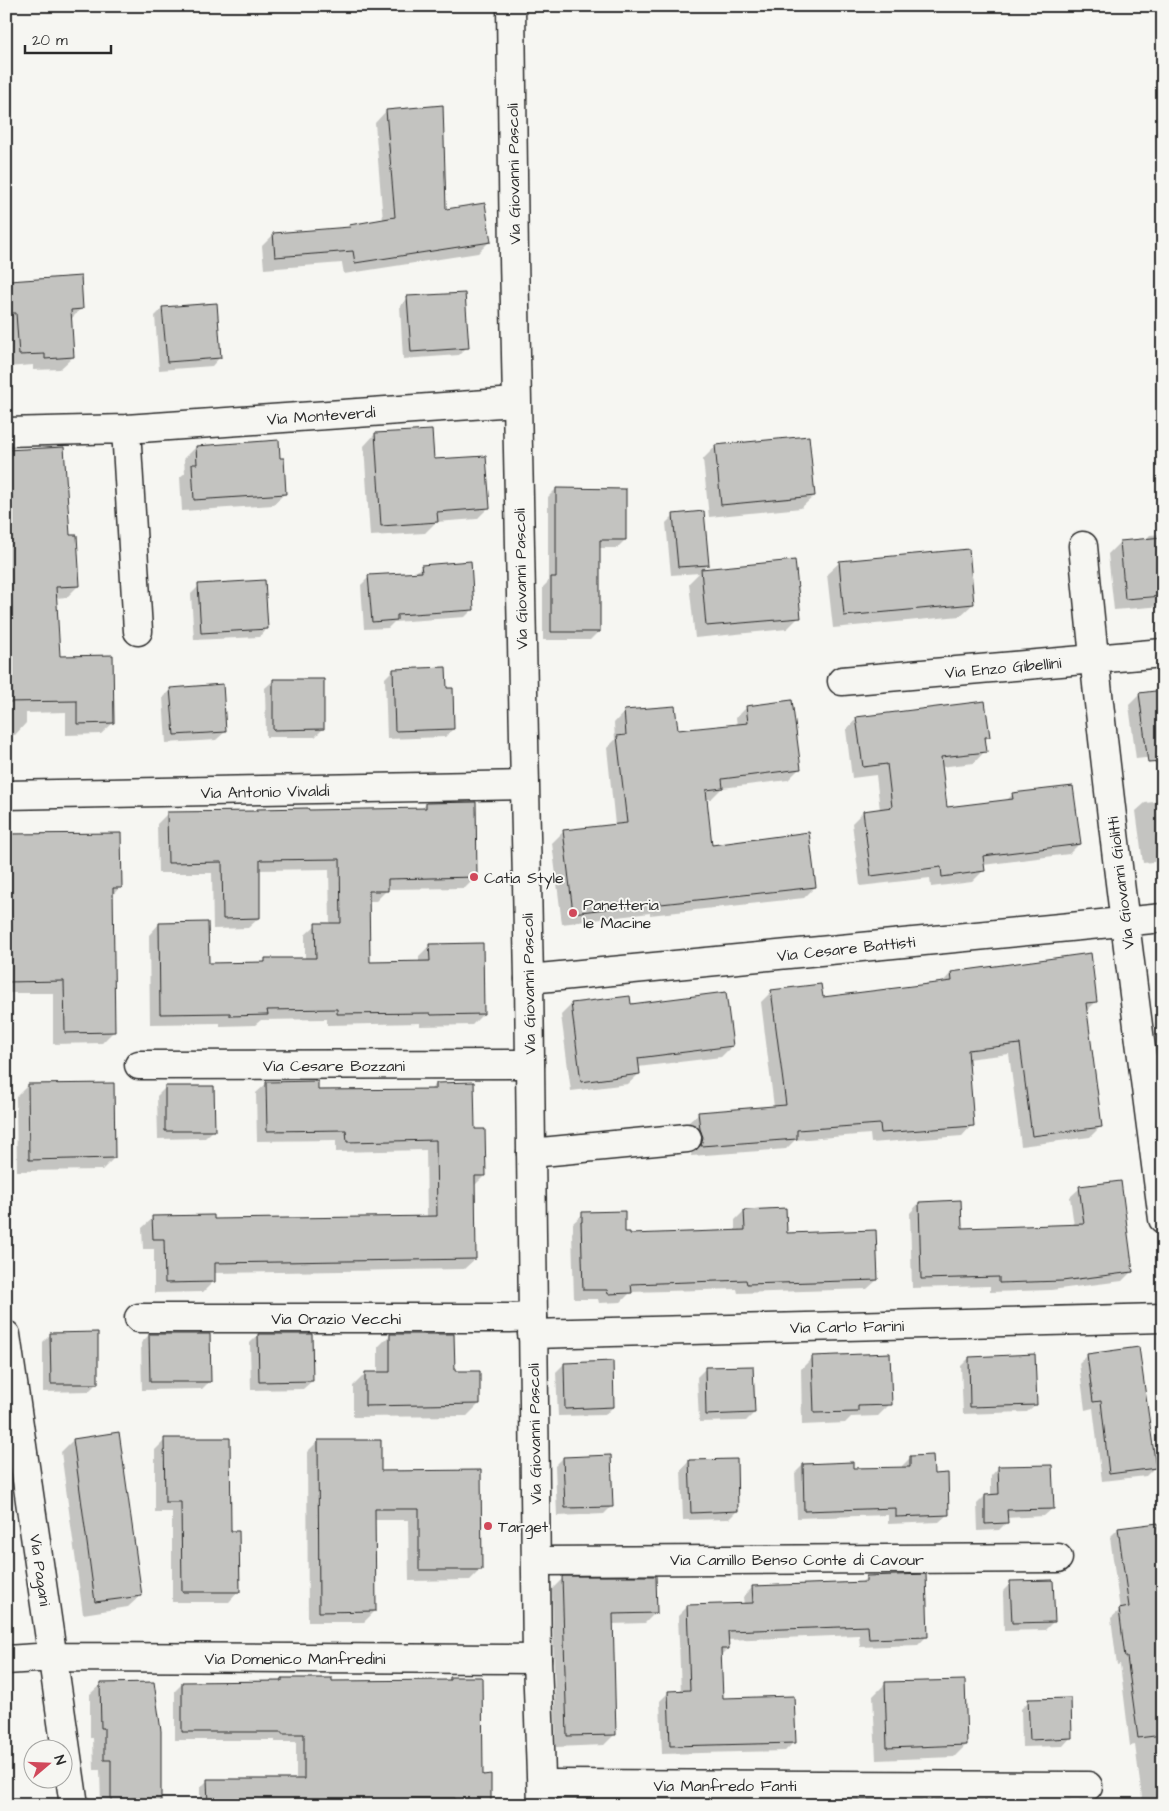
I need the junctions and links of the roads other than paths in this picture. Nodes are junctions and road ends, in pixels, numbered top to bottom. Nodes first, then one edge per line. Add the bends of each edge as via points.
1 (511, 6) edge
2 (516, 402) junction
3 (126, 429) junction
4 (6, 432) edge
5 (1083, 546) dead end
6 (138, 631) dead end
7 (1163, 653) edge
8 (1094, 658) junction
9 (842, 681) dead end
10 (524, 785) junction
11 (6, 795) edge
12 (1163, 918) edge
13 (1124, 921) junction
14 (529, 979) junction
15 (530, 1064) junction
16 (139, 1065) dead end
17 (687, 1138) dead end
18 (531, 1152) junction
19 (1163, 1219) edge
20 (139, 1318) dead end
21 (1163, 1318) edge
22 (532, 1325) junction
23 (6, 1335) edge
24 (1058, 1558) dead end
25 (537, 1561) junction
26 (53, 1657) junction
27 (537, 1659) junction
28 (6, 1660) edge
29 (1088, 1786) dead end
30 (542, 1794) edge
31 (74, 1805) edge

1 - 2 street, Via Giovanni Pascoli
2 - 3 street, Via Monteverdi
2 - 10 street, Via Giovanni Pascoli
3 - 4 street, Via Monteverdi
3 - 6 street
5 - 8 street, Via Giovanni Giolitti
7 - 8 street, Via Enzo Gibellini
8 - 9 street, Via Enzo Gibellini
8 - 13 street, Via Giovanni Giolitti
10 - 11 street, Via Antonio Vivaldi
10 - 14 street, Via Giovanni Pascoli
12 - 13 street, Via Cesare Battisti
13 - 14 street, Via Cesare Battisti
13 - 19 street, Via Giovanni Giolitti
14 - 15 street, Via Giovanni Pascoli
15 - 16 street, Via Cesare Bozzani
15 - 18 street, Via Giovanni Pascoli
17 - 18 street
18 - 22 street, Via Giovanni Pascoli
20 - 22 street, Via Orazio Vecchi via 510,1318
21 - 22 street, Via Carlo Farini
22 - 25 street, Via Giovanni Pascoli
23 - 26 street, Via Pagani
24 - 25 street, Via Camillo Benso Conte di Cavour
25 - 27 street, Via Giovanni Pascoli
26 - 27 street, Via Domenico Manfredini
26 - 28 street, Via Domenico Manfredini
26 - 31 street, Via Pagani
27 - 30 street, Via Giovanni Pascoli
29 - 30 street, Via Manfredo Fanti

